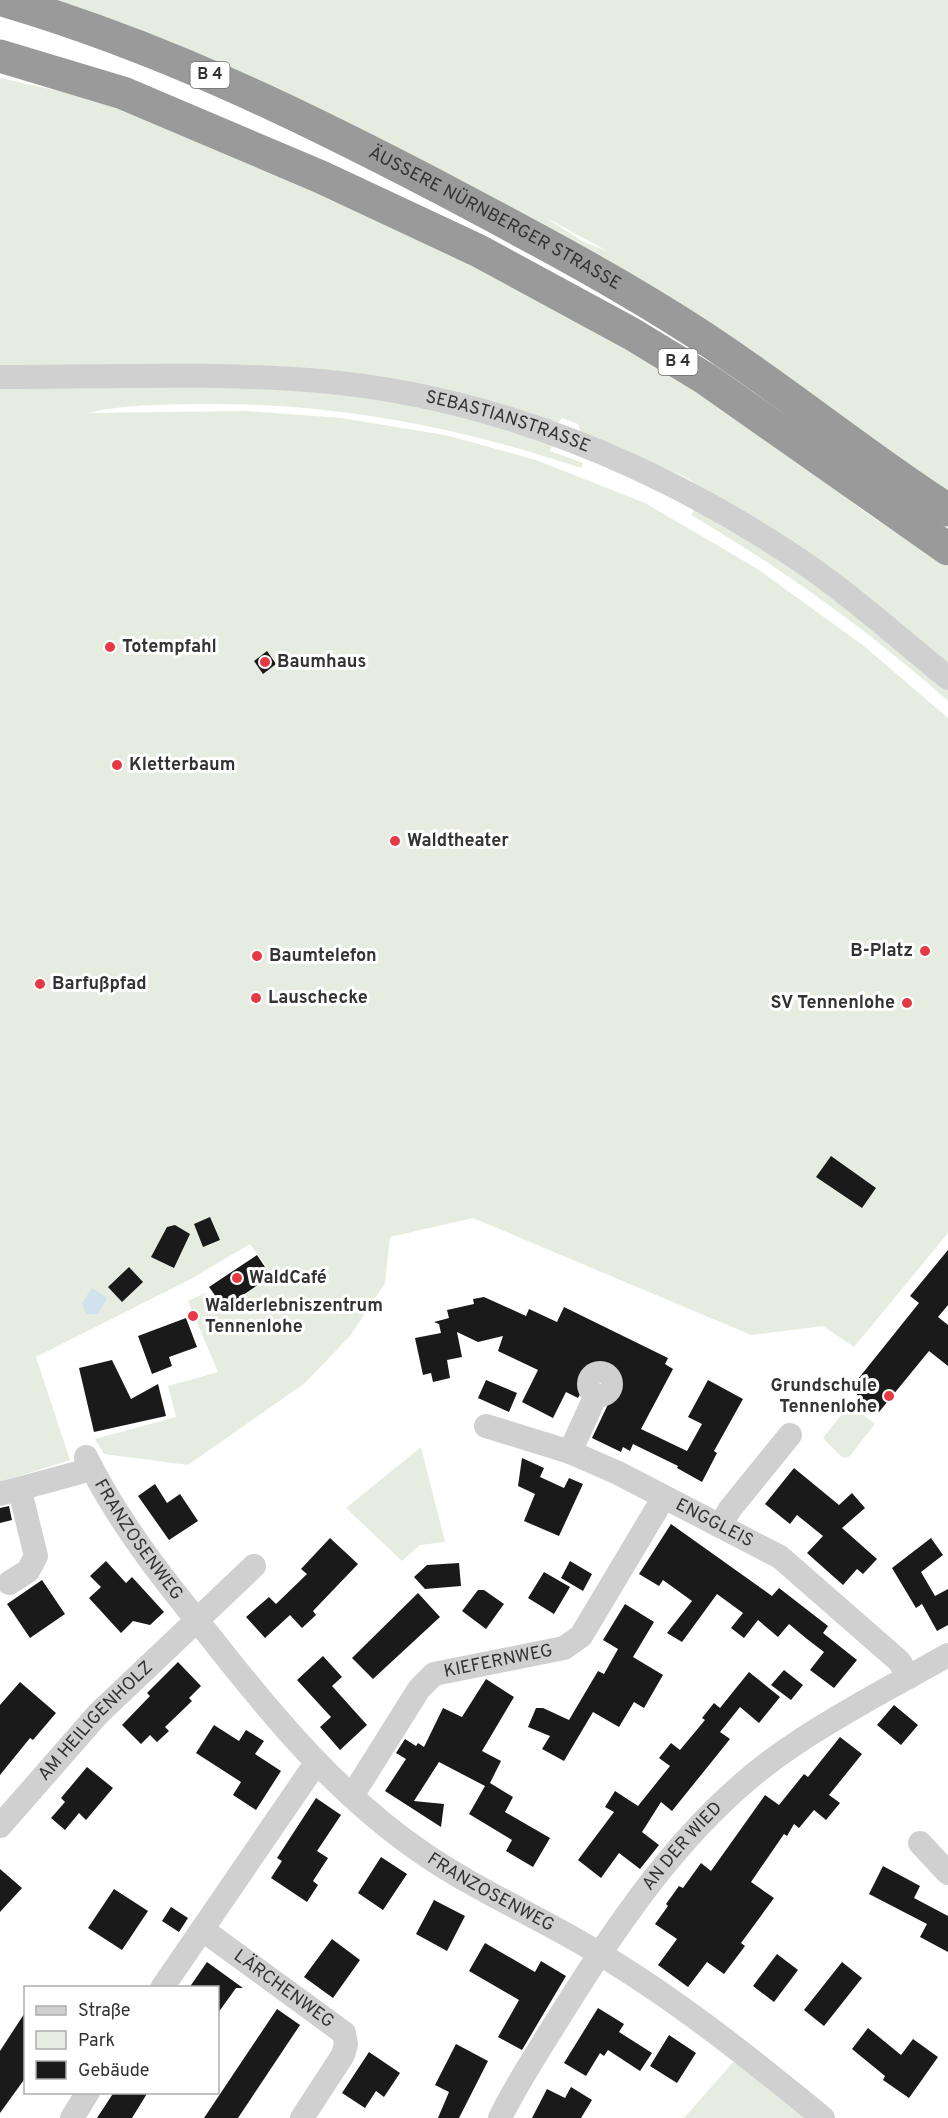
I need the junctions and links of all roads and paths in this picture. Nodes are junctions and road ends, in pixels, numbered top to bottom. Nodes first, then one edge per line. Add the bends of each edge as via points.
1 (2, 0) edge
2 (0, 56) edge
3 (0, 377) edge
4 (948, 510) edge
5 (948, 549) edge
6 (948, 678) edge
7 (596, 1395) dead end
8 (486, 1426) dead end
9 (790, 1435) dead end
10 (570, 1452) junction
11 (10, 1492) edge
12 (664, 1497) junction
13 (720, 1526) junction
14 (254, 1566) dead end
15 (9, 1583) dead end
16 (196, 1620) junction
17 (948, 1655) edge
18 (909, 1677) junction
19 (316, 1763) junction
20 (352, 1796) junction
21 (0, 1826) edge
22 (920, 1843) dead end
23 (948, 1873) edge
24 (203, 1930) junction
25 (599, 1953) junction
26 (163, 1986) edge
27 (87, 2094) edge
28 (72, 2118) edge
29 (302, 2118) edge
30 (500, 2118) edge
31 (823, 2118) edge

1 - 4 highway, ÄUSSERE NÜRNBERGER STRASSE / B 4 via 78,24 245,89 511,226 698,333
2 - 5 highway, ÄUSSERE NÜRNBERGER STRASSE / B 4 via 123,93 216,131 438,231 546,286 706,379
3 - 6 street, SEBASTIANSTRASSE via 218,376 321,381 414,395 515,421 650,473 734,518 800,561
7 - 10 street
8 - 10 street, ENGGLEIS
9 - 13 street
10 - 12 street, ENGGLEIS
11 - 15 street via 36,1556 28,1571
11 - 16 street, FRANZOSENWEG via 89,1463 115,1513
12 - 13 street, ENGGLEIS
12 - 20 street, KIEFERNWEG via 581,1636 564,1648 434,1674 419,1689
13 - 18 street, ENGGLEIS via 790,1564 899,1661
14 - 16 street, FRANZOSENWEG
16 - 19 street, FRANZOSENWEG
16 - 21 street, AM HEILIGENHOLZ via 91,1720
17 - 18 street, AN DER WIED
18 - 25 street, AN DER WIED via 794,1744 735,1793 685,1841
19 - 20 street, FRANZOSENWEG
19 - 24 street
20 - 25 street, FRANZOSENWEG via 423,1853
22 - 23 street
24 - 26 street
24 - 29 street, LÄRCHENWEG via 344,2033 343,2055
25 - 30 street, AN DER WIED
25 - 31 street, FRANZOSENWEG via 747,2055
27 - 28 street

